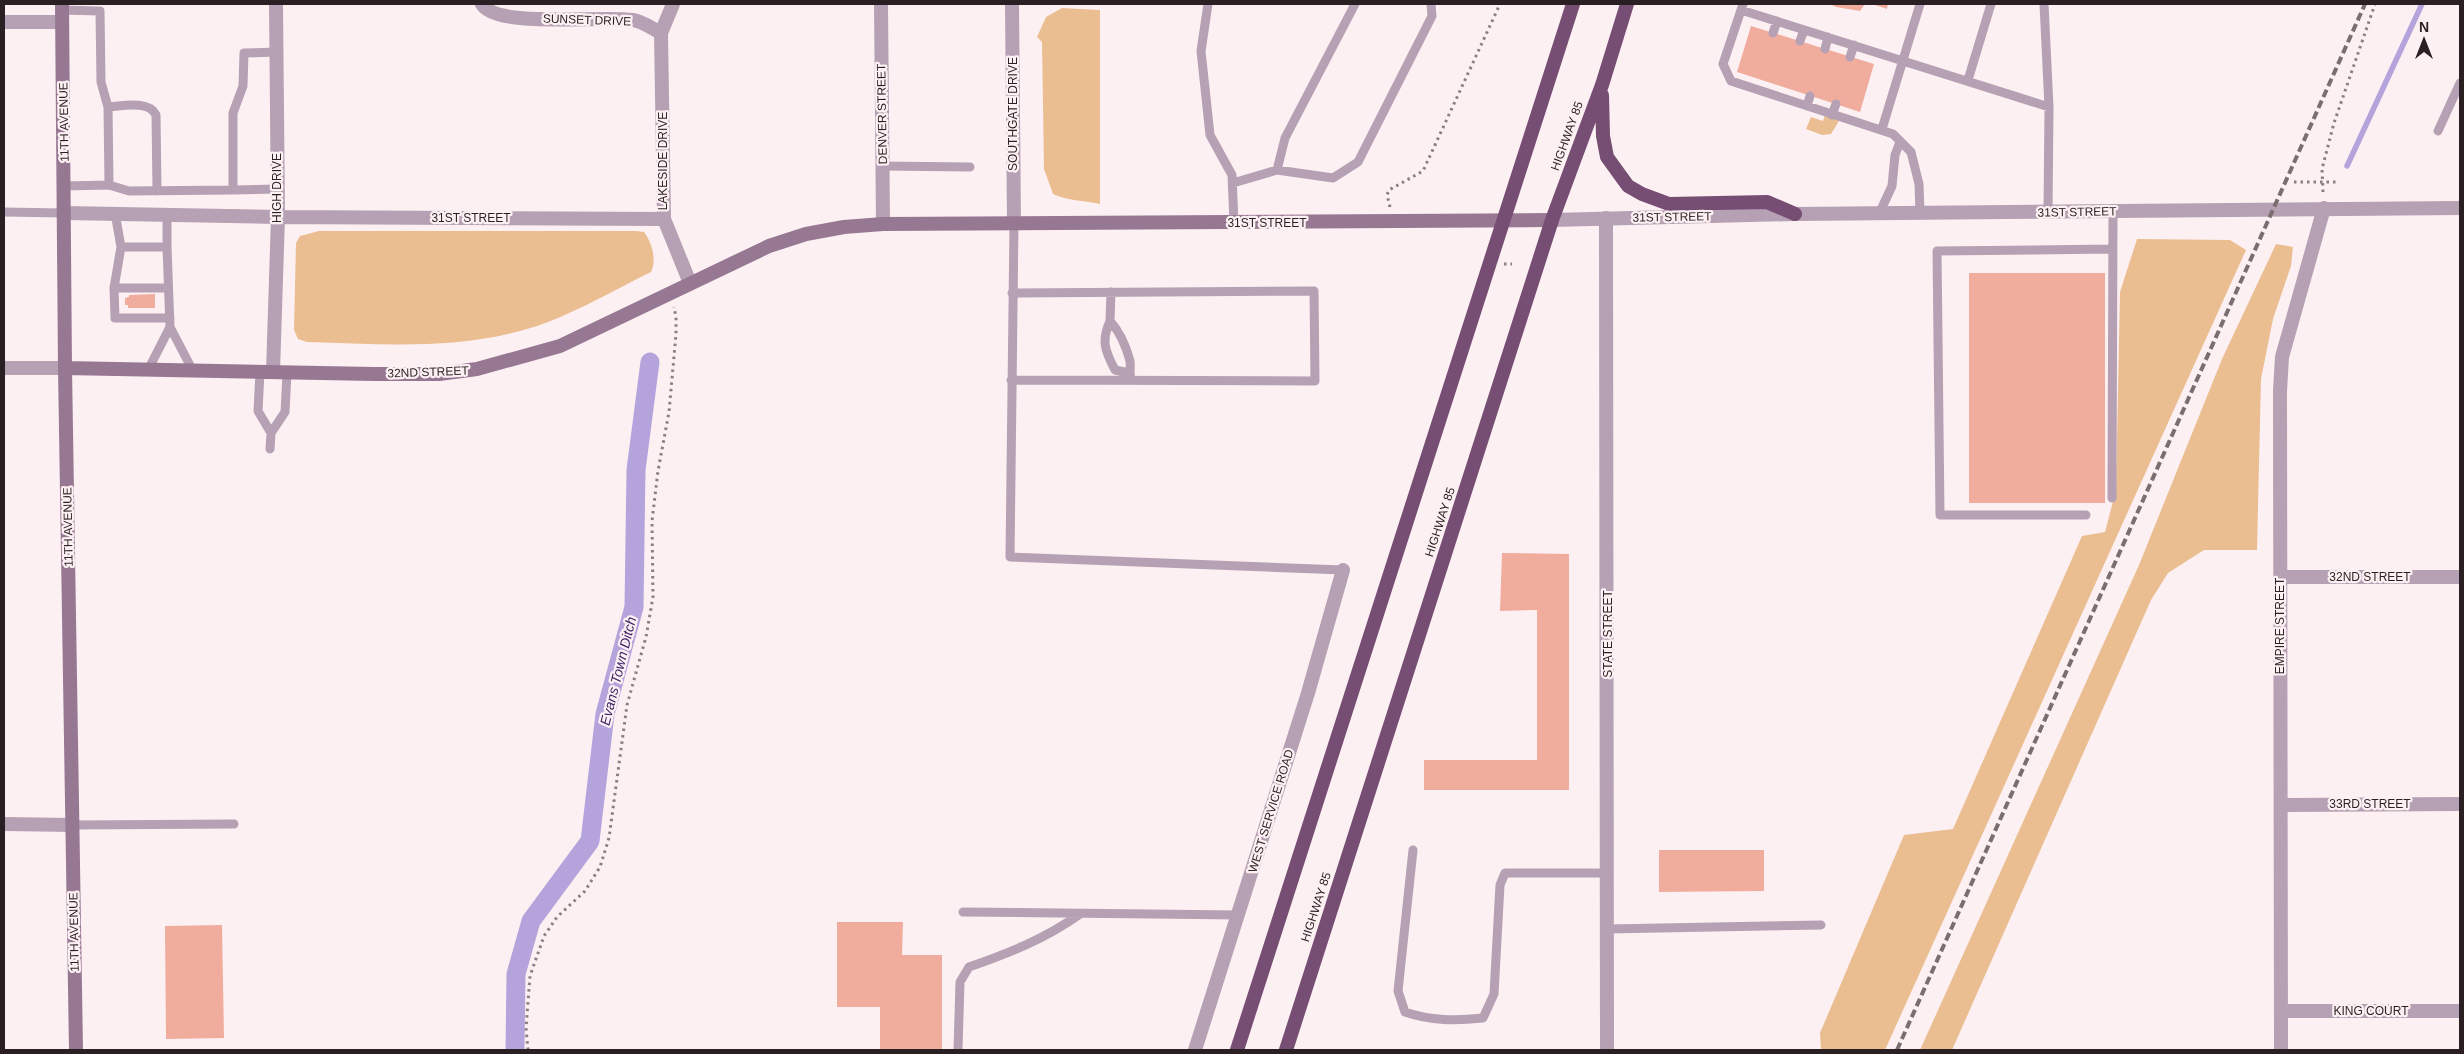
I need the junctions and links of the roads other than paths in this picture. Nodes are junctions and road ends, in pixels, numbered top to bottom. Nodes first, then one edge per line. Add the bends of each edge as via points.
1 (276, 4) edge
2 (482, 4) edge
3 (673, 4) edge
4 (881, 4) edge
5 (1012, 4) edge
6 (1208, 4) edge
7 (1355, 4) edge
8 (1431, 4) edge
9 (1573, 4) edge
10 (1627, 4) edge
11 (1920, 4) edge
12 (1991, 4) edge
13 (2044, 4) edge
14 (1742, 7) edge
15 (62, 12) edge
16 (4, 22) edge
17 (1777, 22) junction
18 (1804, 30) junction
19 (661, 33) junction
20 (1773, 33) dead end
21 (1828, 37) junction
22 (1800, 41) dead end
23 (1854, 45) junction
24 (1825, 49) dead end
25 (277, 52) junction
26 (1850, 57) dead end
27 (1902, 61) junction
28 (1759, 79) dead end
29 (1968, 80) junction
30 (2460, 83) edge
31 (1602, 85) junction
32 (1786, 88) dead end
33 (1756, 89) junction
34 (1810, 96) dead end
35 (1782, 98) junction
36 (1836, 104) dead end
37 (1807, 106) junction
38 (108, 107) junction
39 (2049, 107) junction
40 (1832, 115) junction
41 (1882, 129) junction
42 (2438, 131) dead end
43 (1900, 142) junction
44 (882, 166) junction
45 (970, 166) dead end
46 (1277, 170) junction
47 (1233, 183) junction
48 (109, 185) junction
49 (64, 186) junction
50 (233, 190) junction
51 (278, 190) junction
52 (157, 191) junction
53 (2324, 208) junction
54 (2460, 208) edge
55 (2113, 211) junction
56 (4, 212) edge
57 (2048, 212) junction
58 (64, 213) junction
59 (114, 213) junction
60 (1920, 213) junction
61 (167, 214) junction
62 (1795, 214) junction
63 (1879, 214) junction
64 (278, 217) junction
65 (1606, 218) junction
66 (664, 219) junction
67 (1505, 220) junction
68 (1552, 220) junction
69 (1234, 223) junction
70 (883, 224) junction
71 (1014, 224) junction
72 (121, 247) junction
73 (167, 247) junction
74 (2113, 249) junction
75 (690, 283) junction
76 (114, 288) junction
77 (168, 288) junction
78 (1111, 292) junction
79 (1012, 293) junction
80 (1110, 321) junction
81 (170, 322) junction
82 (4, 368) edge
83 (65, 368) junction
84 (148, 370) junction
85 (193, 371) junction
86 (273, 372) junction
87 (1130, 377) junction
88 (1011, 380) junction
89 (271, 433) junction
90 (270, 449) dead end
91 (2112, 498) dead end
92 (2086, 515) dead end
93 (1343, 570) joint
94 (2280, 577) junction
95 (2460, 577) edge
96 (2460, 804) edge
97 (2281, 805) junction
98 (4, 824) edge
99 (234, 824) dead end
100 (72, 825) junction
101 (1413, 850) dead end
102 (1608, 873) junction
103 (963, 912) dead end
104 (1080, 914) junction
105 (1239, 915) junction
106 (1821, 925) dead end
107 (1608, 929) junction
108 (2281, 1011) junction
109 (2460, 1011) edge
110 (76, 1050) edge
111 (958, 1050) edge
112 (1195, 1050) edge
113 (1237, 1050) edge
114 (1286, 1050) edge
115 (1607, 1050) edge
116 (2281, 1050) edge

1 - 25 street, HIGH DRIVE
2 - 19 street, SUNSET DRIVE via 509,18 634,20
3 - 19 street
4 - 44 street, DENVER STREET
5 - 71 street, SOUTHGATE DRIVE
6 - 47 lane via 1200,51 1210,135 1232,175
7 - 46 lane via 1286,138
8 - 46 lane via 1432,16 1358,162 1334,178
9 - 67 highway
10 - 31 highway, HIGHWAY 85
11 - 27 lane
12 - 29 lane
13 - 39 lane
14 - 17 lane
14 - 33 lane via 1723,64 1730,81
15 - 16 street
15 - 38 lane via 100,11 101,82
15 - 49 main road, 11TH AVENUE
17 - 18 lane
17 - 20 lane
18 - 21 lane
18 - 22 lane
19 - 66 street, LAKESIDE DRIVE
21 - 23 lane
21 - 24 lane
23 - 26 lane
23 - 27 lane
25 - 50 lane via 244,53 244,86 233,113
25 - 51 street, HIGH DRIVE
27 - 29 lane
27 - 41 lane
28 - 33 lane
29 - 39 lane
30 - 42 lane
31 - 62 highway via 1602,136 1607,157 1628,186 1669,204 1767,202
31 - 68 highway, HIGHWAY 85
32 - 35 lane
33 - 35 lane
34 - 37 lane
35 - 37 lane
36 - 40 lane
37 - 40 lane
38 - 48 lane
38 - 52 lane via 145,106 154,112
39 - 57 lane
40 - 41 lane
41 - 43 lane
43 - 60 lane via 1911,152 1919,184
43 - 63 lane via 1895,155 1892,186
44 - 45 lane
44 - 70 street, DENVER STREET
46 - 47 lane
47 - 69 lane
48 - 49 lane
48 - 52 lane via 129,191
49 - 58 main road, 11TH AVENUE
50 - 51 lane
50 - 52 lane
51 - 64 street, HIGH DRIVE
53 - 54 street, 31ST STREET
53 - 55 street, 31ST STREET
53 - 94 street, EMPIRE STREET via 2282,357
55 - 57 street, 31ST STREET
55 - 74 lane
56 - 58 lane
57 - 60 street, 31ST STREET
58 - 59 street, 31ST STREET
58 - 83 main road, 11TH AVENUE
59 - 61 street, 31ST STREET
59 - 72 lane
60 - 63 street, 31ST STREET
61 - 64 street, 31ST STREET
61 - 73 lane
62 - 63 street, 31ST STREET
62 - 65 street, 31ST STREET
64 - 66 street, 31ST STREET
64 - 86 street, HIGH DRIVE
65 - 68 street, 31ST STREET
65 - 102 street, STATE STREET
66 - 75 street, LAKESIDE DRIVE
67 - 68 main road, 31ST STREET
67 - 69 main road, 31ST STREET
67 - 113 highway
68 - 114 highway, HIGHWAY 85
69 - 71 main road, 31ST STREET
70 - 71 main road, 31ST STREET
70 - 75 main road, 32ND STREET via 806,234 768,246
71 - 79 lane
72 - 73 lane
72 - 76 lane
73 - 77 lane
74 - 91 lane
74 - 92 lane via 1937,251 1940,515
75 - 86 main road, 32ND STREET via 560,346 478,369 439,374
76 - 77 lane
76 - 81 lane via 115,318
77 - 81 lane
78 - 79 lane
78 - 80 lane
78 - 87 lane via 1314,291 1315,381
79 - 88 lane
80 - 87 lane via 1119,332 1130,362
80 - 87 lane via 1103,336 1108,355 1115,370
81 - 84 lane
81 - 85 lane
82 - 83 street, 32ND STREET
83 - 84 main road, 32ND STREET
83 - 100 main road, 11TH AVENUE
84 - 85 main road, 32ND STREET
85 - 86 main road, 32ND STREET
86 - 89 lane via 285,412
86 - 89 lane via 258,411
87 - 88 lane
88 - 93 lane via 1010,557
89 - 90 lane
93 - 105 street, WEST SERVICE ROAD
94 - 95 street, 32ND STREET
94 - 97 street, EMPIRE STREET
96 - 97 street, 33RD STREET
97 - 108 street, EMPIRE STREET
98 - 100 street
99 - 100 lane
100 - 110 main road, 11TH AVENUE
101 - 102 lane via 1398,991 1405,1012 1452,1022 1484,1018 1494,994 1500,885 1506,873
102 - 107 street, STATE STREET
103 - 104 lane
104 - 105 lane
104 - 111 lane via 1054,932 1008,954 969,967 960,982
105 - 112 street, WEST SERVICE ROAD
106 - 107 lane
107 - 115 street, STATE STREET
108 - 109 street, KING COURT
108 - 116 street, EMPIRE STREET

